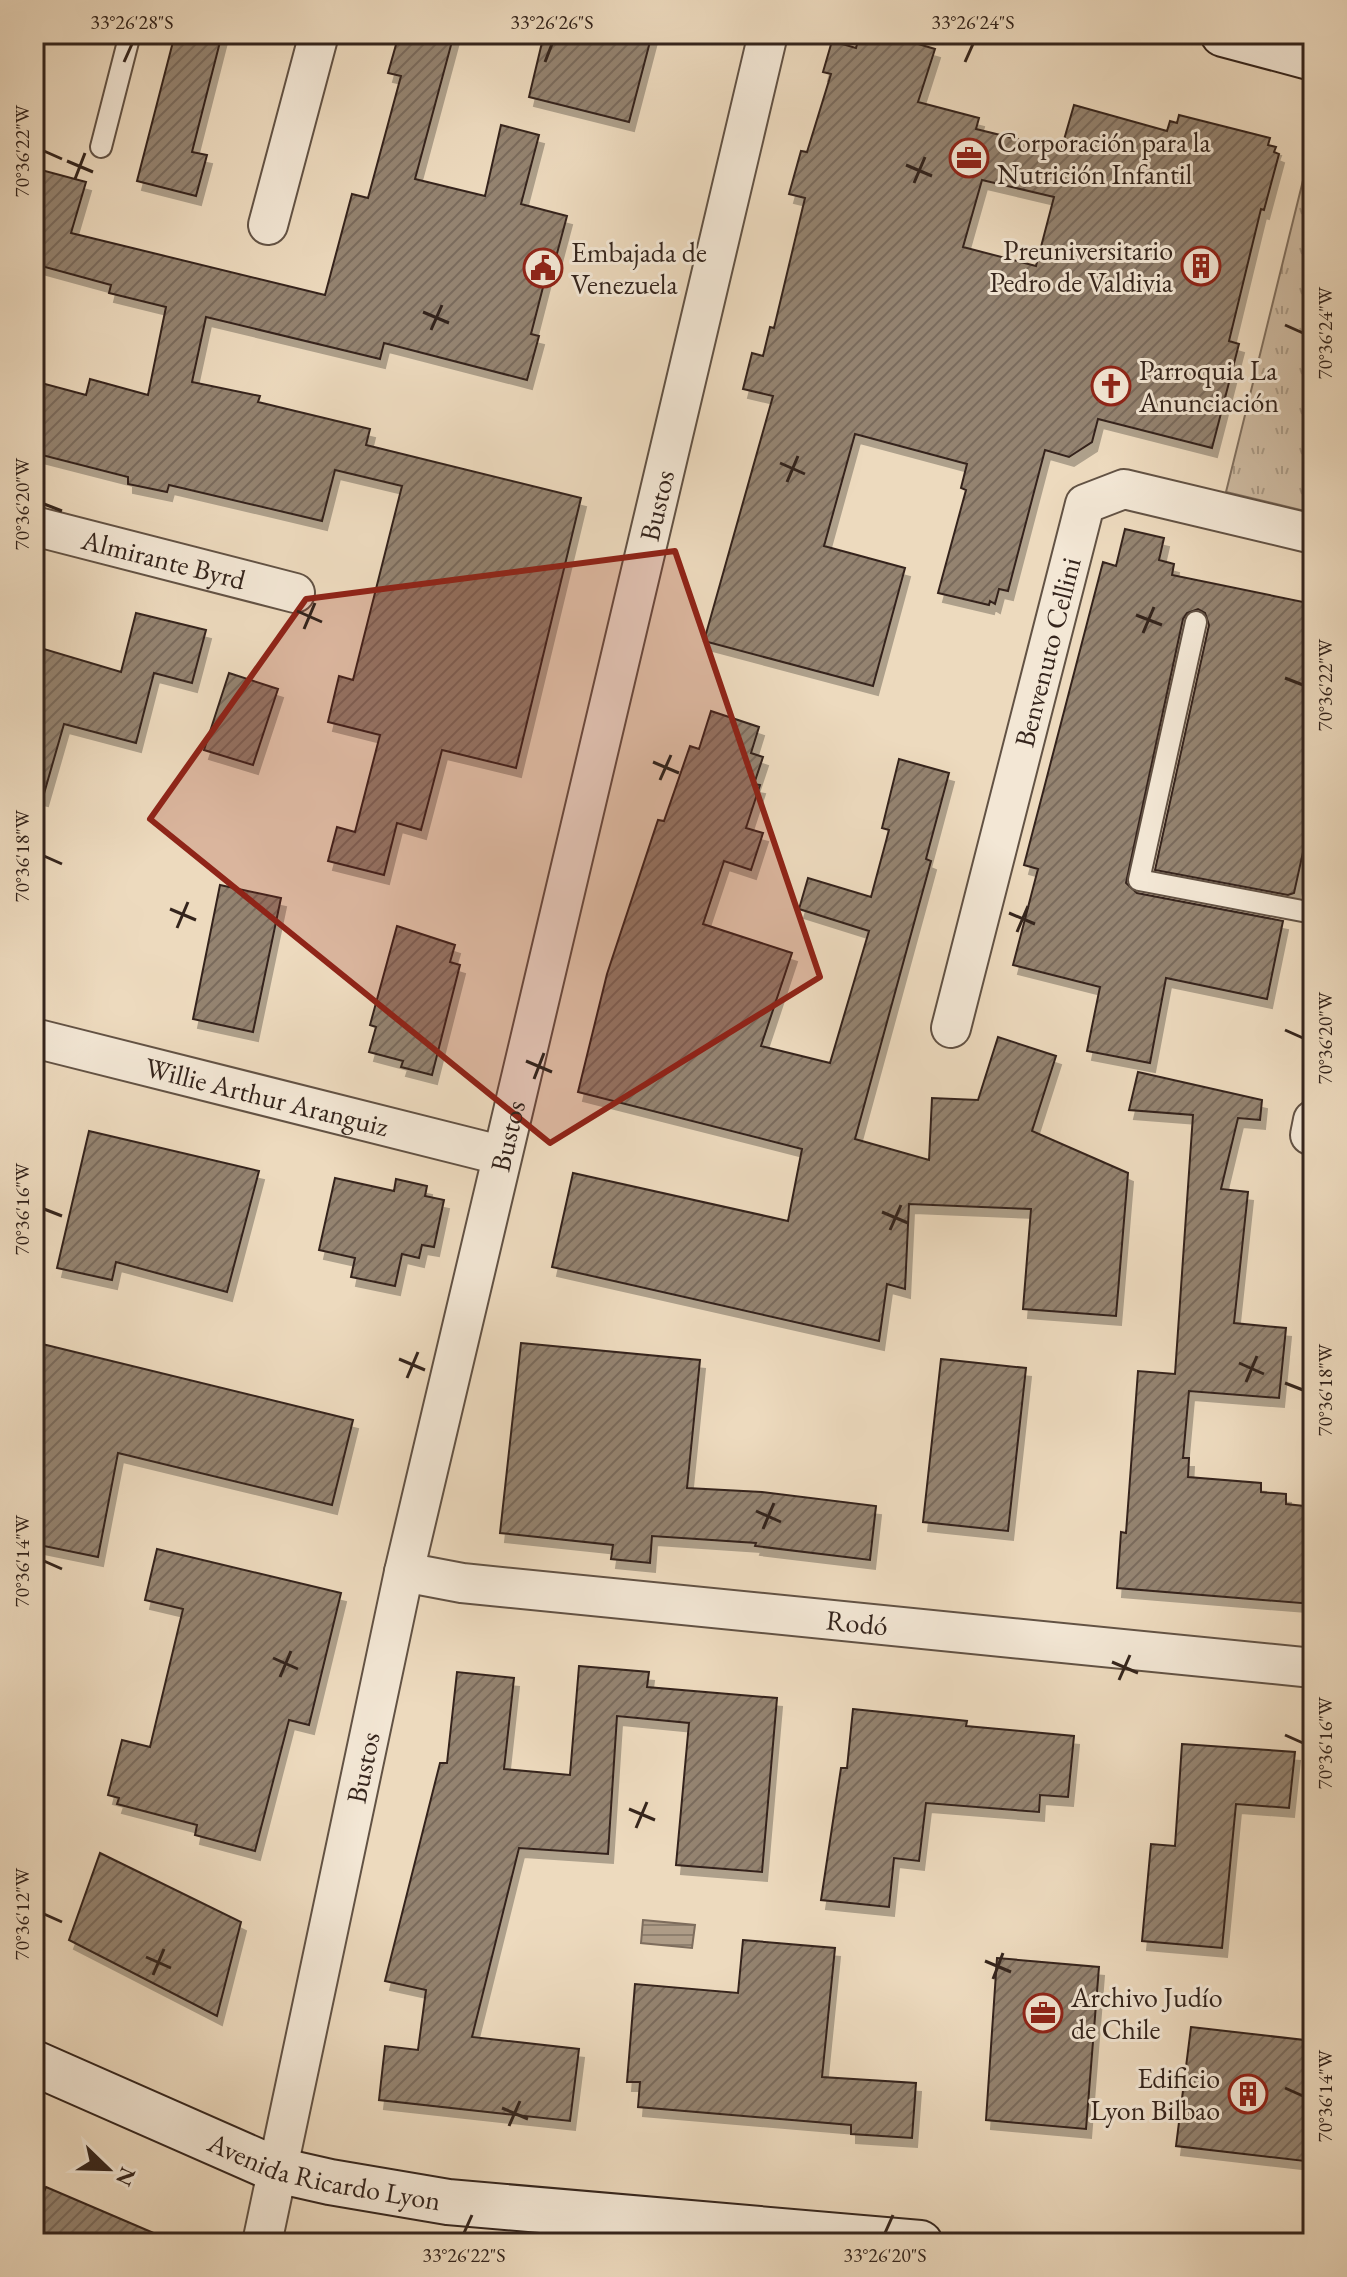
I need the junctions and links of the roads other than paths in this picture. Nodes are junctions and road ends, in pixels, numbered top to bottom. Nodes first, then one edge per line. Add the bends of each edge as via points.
1 (130, 34) edge
2 (319, 34) edge
3 (768, 34) edge
4 (1223, 34) edge
5 (1313, 58) edge
6 (101, 147) dead end
7 (268, 225) dead end
8 (34, 526) edge
9 (1313, 534) edge
10 (295, 593) dead end
11 (1196, 622) dead end
12 (1313, 913) edge
13 (951, 1028) dead end
14 (34, 1038) edge
15 (500, 1155) junction
16 (404, 1572) junction
17 (1313, 1668) edge
18 (34, 2063) edge
19 (277, 2170) junction
20 (262, 2243) edge
21 (920, 2243) edge

1 - 6 lane
2 - 7 street
3 - 15 street, Bustos
4 - 5 street
8 - 10 street, Almirante Byrd
9 - 13 street, Benvenuto Cellini via 1124,489 1085,504
11 - 12 lane via 1139,880
14 - 15 street, Willie Arthur Aranguiz
15 - 16 street, Bustos
16 - 17 street, Rodó via 462,1583
16 - 19 street, Bustos
18 - 19 street, Avenida Ricardo Lyon
19 - 20 street, Bustos
19 - 21 street, Avenida Ricardo Lyon via 448,2202

